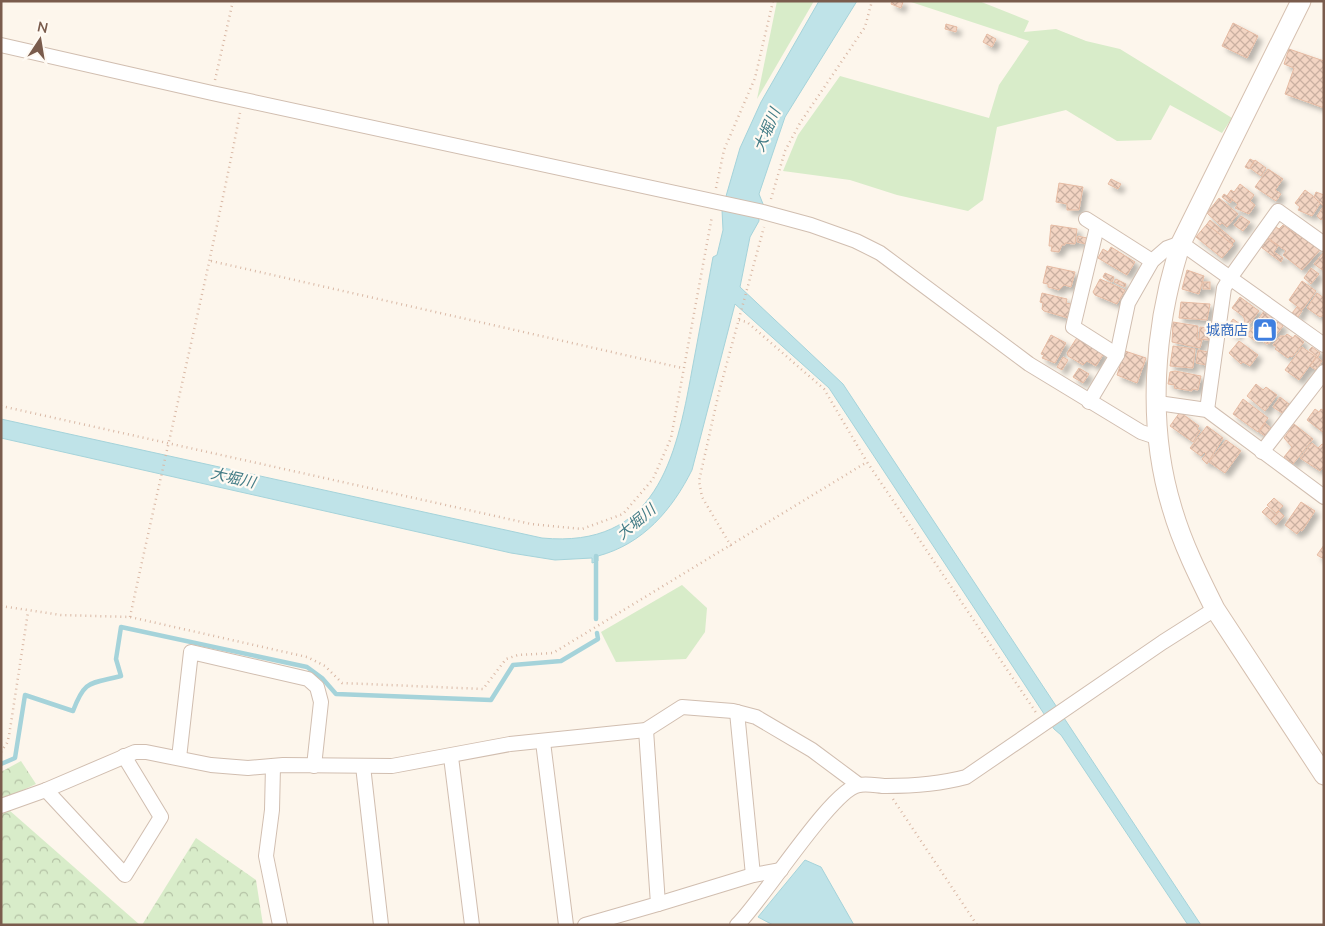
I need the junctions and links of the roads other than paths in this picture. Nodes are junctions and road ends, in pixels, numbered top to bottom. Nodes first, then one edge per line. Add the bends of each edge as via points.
1 (1301, 1) edge
2 (1, 45) edge
3 (1182, 243) junction
4 (1324, 244) edge
5 (1152, 260) junction
6 (1230, 278) junction
7 (1324, 345) edge
8 (1117, 355) junction
9 (1324, 372) edge
10 (1089, 402) junction
11 (1158, 403) junction
12 (1207, 410) junction
13 (1159, 438) junction
14 (1262, 452) junction
15 (1324, 497) edge
16 (1215, 609) junction
17 (737, 712) junction
18 (646, 730) junction
19 (543, 742) junction
20 (124, 756) junction
21 (451, 757) junction
22 (179, 758) junction
23 (273, 766) junction
24 (314, 766) junction
25 (363, 766) junction
26 (1324, 775) edge
27 (859, 785) junction
28 (46, 790) junction
29 (1, 806) edge
30 (781, 870) junction
31 (753, 875) junction
32 (658, 904) junction
33 (280, 925) edge
34 (381, 925) edge
35 (472, 925) edge
36 (566, 925) edge
37 (585, 925) edge
38 (737, 925) edge

1 - 3 street
2 - 10 street via 811,225 880,253 1028,364
3 - 5 street via 1167,248
3 - 6 street
3 - 11 street via 1168,286 1158,344
4 - 6 street via 1278,211
5 - 8 street via 1128,303
5 - 8 street via 1092,223 1073,327
6 - 7 street
6 - 12 street via 1224,288
8 - 10 street
9 - 14 street
10 - 13 street via 1141,432
11 - 12 street
11 - 13 street
12 - 14 street
13 - 16 street via 1172,508 1190,557
14 - 15 street
16 - 26 street
16 - 27 street via 966,777 948,782
17 - 18 street via 682,706
17 - 27 street via 756,716 812,750
17 - 31 street
18 - 19 street via 590,734
18 - 32 street
19 - 21 street via 510,744
19 - 36 street
20 - 22 street via 146,752
20 - 28 street
20 - 28 street via 160,817 125,875
21 - 25 street via 392,766
21 - 35 street
22 - 23 street via 211,765
22 - 24 street via 191,652 308,679 317,687 321,702
23 - 24 street
23 - 33 street via 266,856
24 - 25 street
25 - 34 street
27 - 30 street via 840,797
28 - 29 street
30 - 31 street
30 - 38 street
31 - 32 street
32 - 37 street

